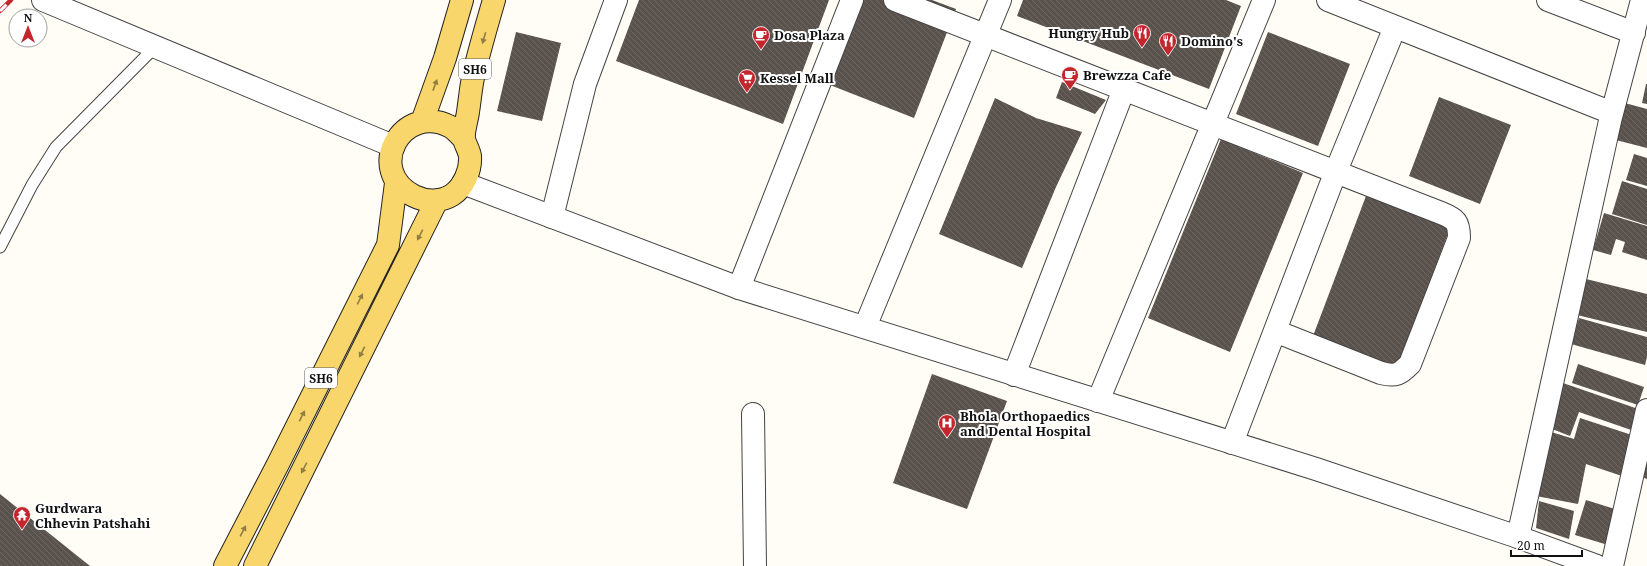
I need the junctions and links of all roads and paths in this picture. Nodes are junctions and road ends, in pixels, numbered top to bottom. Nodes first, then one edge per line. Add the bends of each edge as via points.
1 (43, 0) edge
2 (462, 0) edge
3 (494, 0) edge
4 (616, 0) edge
5 (852, 0) edge
6 (895, 0) edge
7 (1000, 0) edge
8 (1264, 0) edge
9 (1328, 0) edge
10 (1548, 0) edge
11 (1642, 0) edge
12 (1395, 27) junction
13 (985, 35) junction
14 (156, 47) junction
15 (1637, 47) edge
16 (1124, 89) junction
17 (1612, 113) junction
18 (422, 122) junction
19 (1213, 124) junction
20 (464, 139) junction
21 (393, 146) junction
22 (1336, 171) junction
23 (396, 183) junction
24 (464, 183) junction
25 (437, 200) junction
26 (552, 217) junction
27 (0, 247) edge
28 (739, 288) junction
29 (865, 327) junction
30 (1275, 330) junction
31 (1014, 375) junction
32 (1098, 401) junction
33 (1647, 410) edge
34 (753, 414) dead end
35 (1232, 443) junction
36 (1518, 537) junction
37 (225, 566) edge
38 (255, 566) edge
39 (755, 566) edge
40 (1597, 566) edge
41 (1612, 566) edge

1 - 14 street
18 -> 2 main road, SH6
3 -> 20 main road, SH6 via 473,74
4 - 26 street via 585,84
5 - 28 street
6 - 13 street
7 - 13 street
8 - 19 street
9 - 12 street
10 - 15 street
11 - 15 street
12 - 17 street
12 - 22 street
13 - 16 street
13 - 29 street
14 - 21 street
14 - 27 lane via 56,147 32,185
15 - 17 street
16 - 19 street
16 - 31 street
17 - 36 street
18 - 20 main road via 439,122 452,128
18 - 21 main road via 408,127
19 - 22 street
19 - 32 street
20 - 24 main road, SH6 via 470,155 469,170
21 - 23 main road, SH6 via 391,169
22 - 30 street
22 - 30 street via 1453,218 1459,227 1459,238 1410,364 1402,372 1391,375 1381,373
23 - 25 main road via 404,191 422,200
37 -> 23 main road, SH6 via 388,245
24 - 25 main road via 452,195
24 - 26 street
25 -> 38 main road, SH6
26 - 28 street
28 - 29 street
29 - 31 street
30 - 35 street
31 - 32 street
32 - 35 street
33 - 41 street
34 - 39 street
35 - 36 street
36 - 40 street

